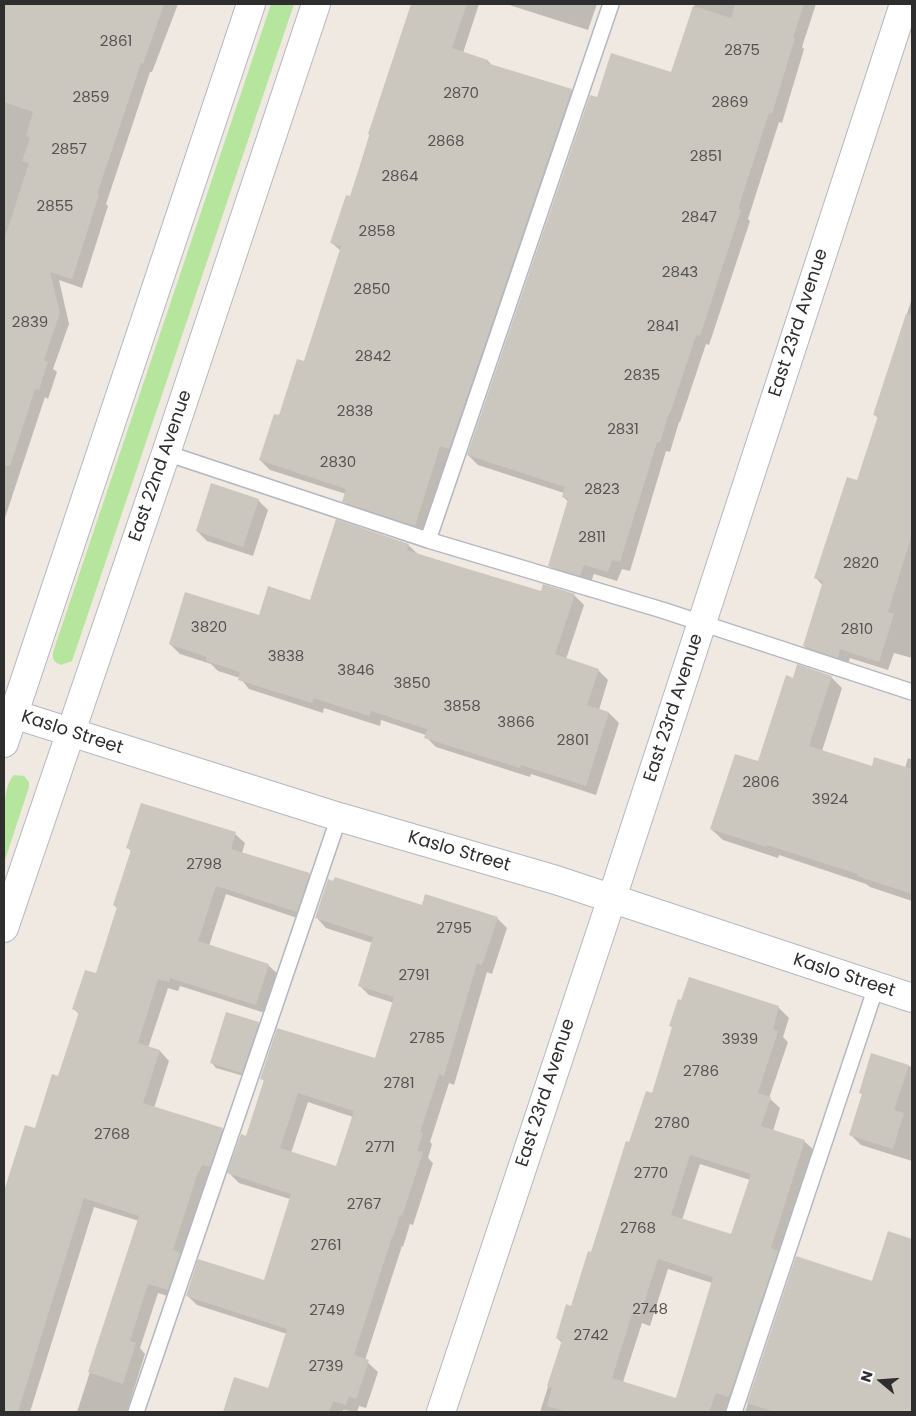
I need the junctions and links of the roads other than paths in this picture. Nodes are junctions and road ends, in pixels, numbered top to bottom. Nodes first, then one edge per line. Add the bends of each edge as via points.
1 (251, 4) edge
2 (316, 4) edge
3 (612, 4) edge
4 (904, 4) edge
5 (166, 453) junction
6 (428, 540) junction
7 (701, 624) junction
8 (912, 692) edge
9 (8, 712) edge
10 (70, 732) junction
11 (4, 743) edge
12 (339, 817) junction
13 (612, 898) junction
14 (4, 928) edge
15 (876, 987) junction
16 (912, 998) edge
17 (136, 1412) edge
18 (441, 1412) edge
19 (734, 1412) edge

1 - 9 street
2 - 5 street, East 22nd Avenue
3 - 6 lane
4 - 7 street, East 23rd Avenue
5 - 6 lane
5 - 10 street, East 22nd Avenue
6 - 7 lane
7 - 8 lane
7 - 13 street, East 23rd Avenue
9 - 10 street, Kaslo Street
9 - 11 street
10 - 12 street, Kaslo Street
10 - 14 street, East 22nd Avenue
12 - 13 street, Kaslo Street
12 - 17 lane
13 - 15 street, Kaslo Street
13 - 18 street, East 23rd Avenue
15 - 16 street, Kaslo Street
15 - 19 lane

